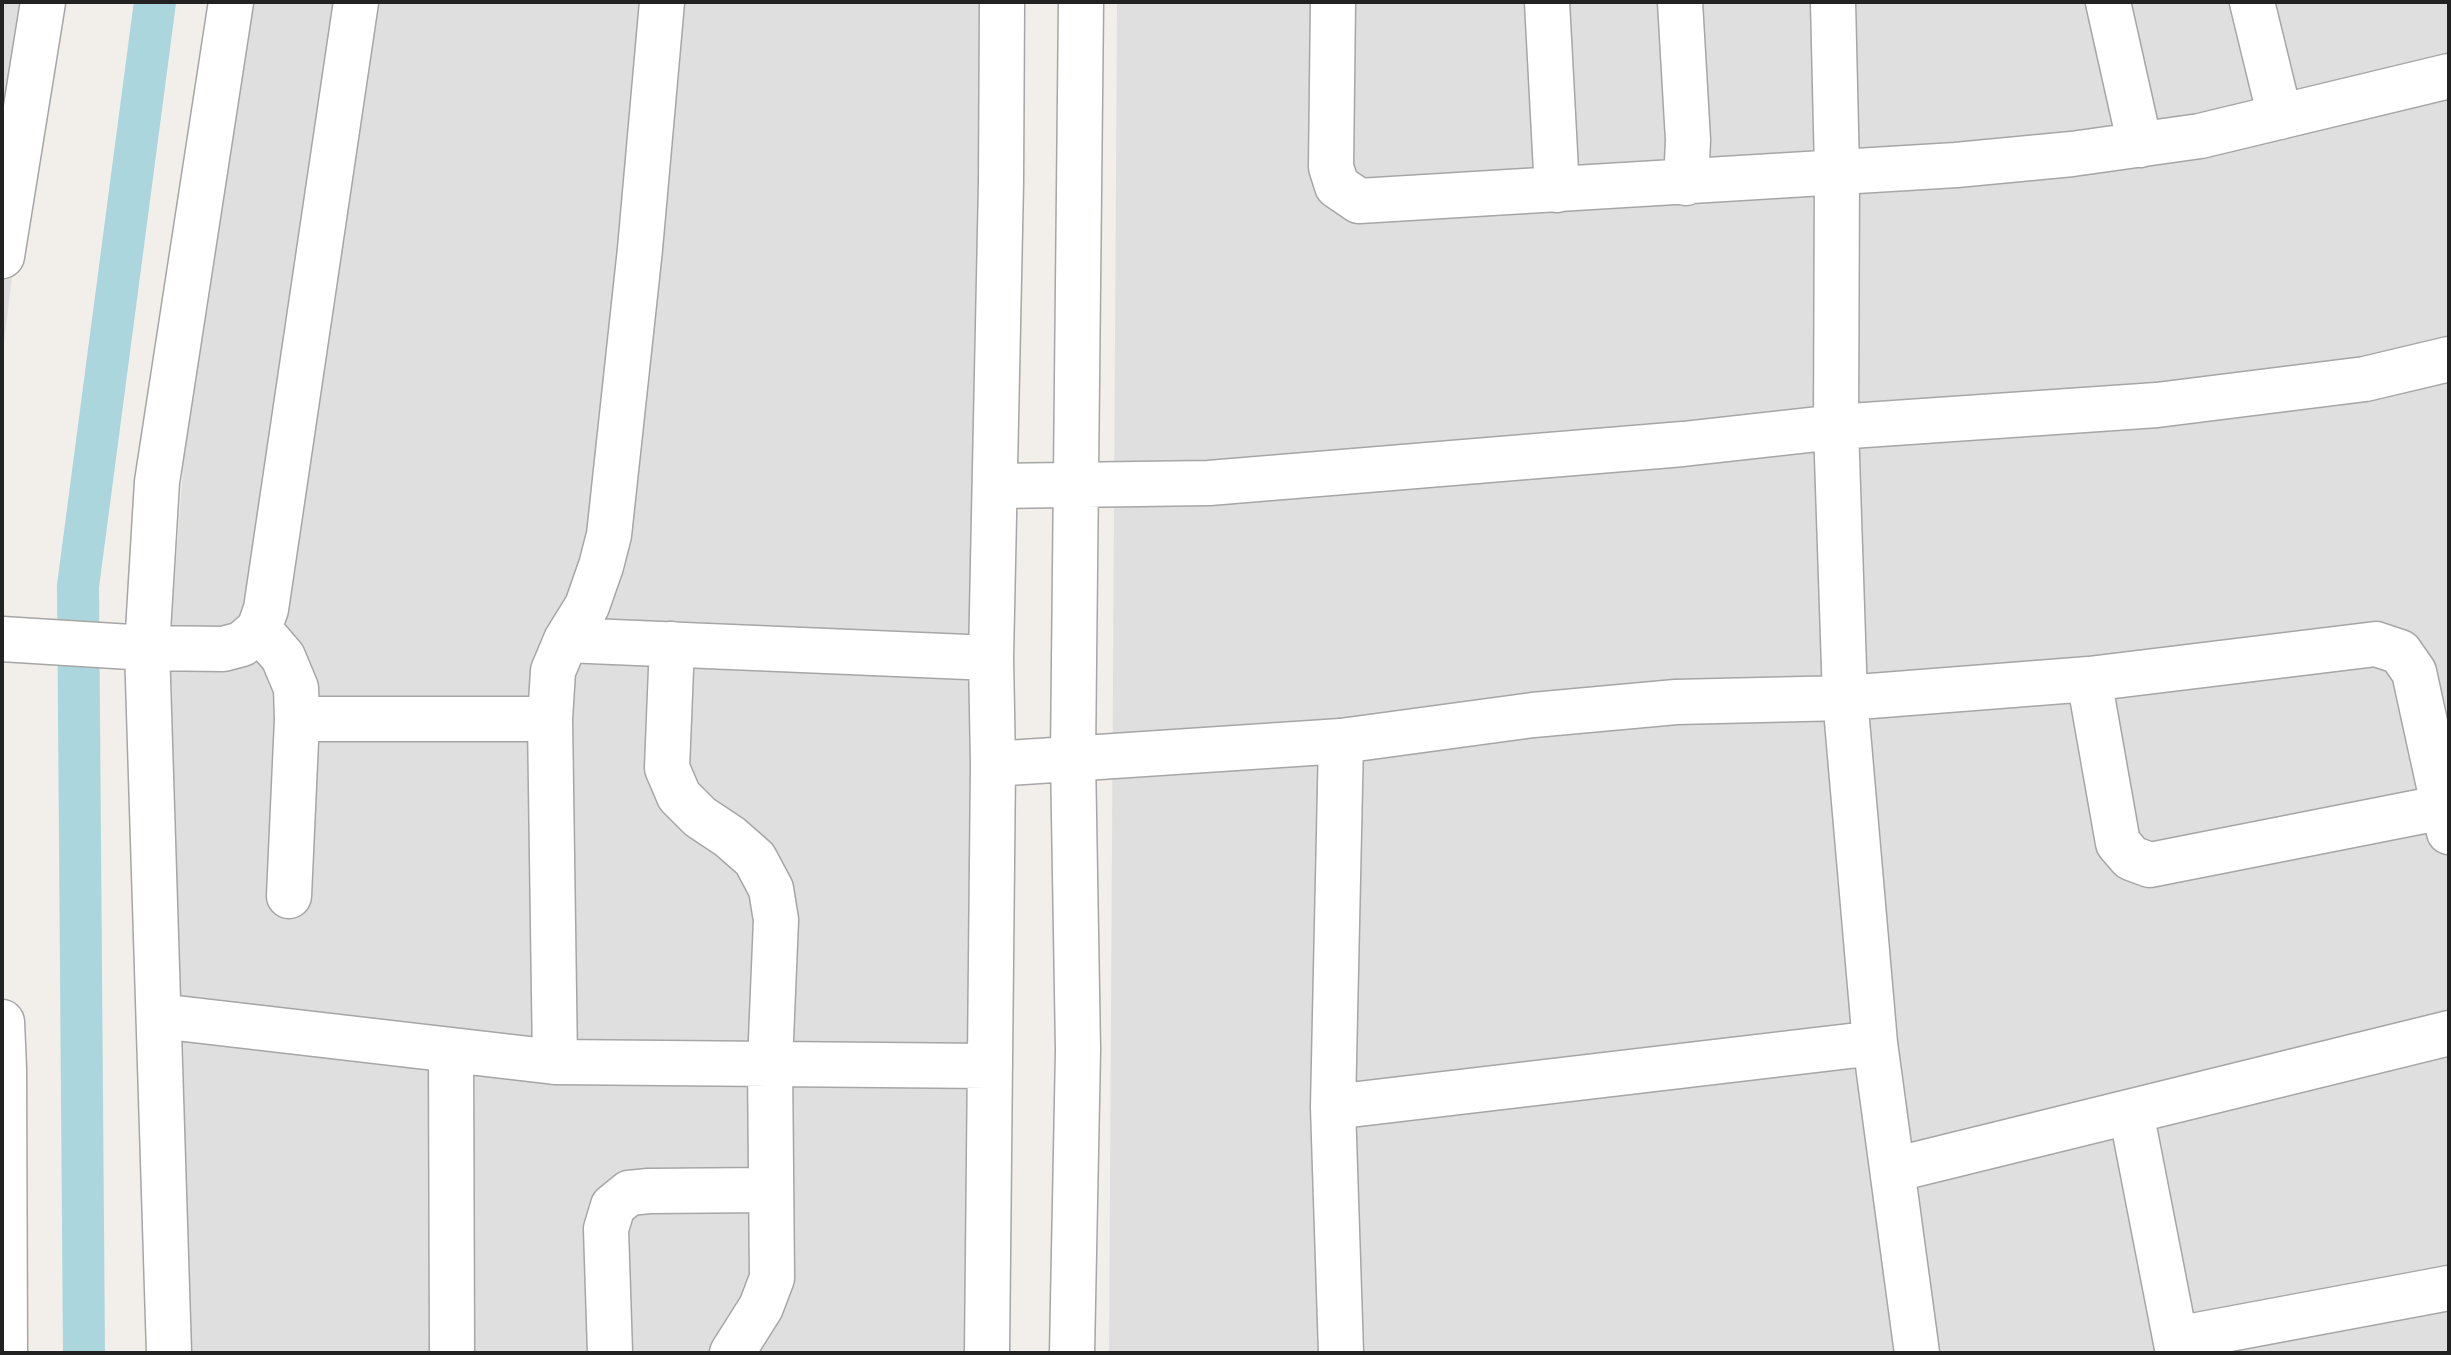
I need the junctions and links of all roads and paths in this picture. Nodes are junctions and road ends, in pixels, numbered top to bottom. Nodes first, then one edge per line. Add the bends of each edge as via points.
1 (43, 2) edge
2 (231, 2) edge
3 (356, 2) edge
4 (662, 2) edge
5 (1002, 2) edge
6 (1081, 2) edge
7 (1333, 2) edge
8 (1547, 2) edge
9 (1680, 2) edge
10 (1833, 2) edge
11 (2108, 2) edge
12 (2252, 2) edge
13 (2449, 76) edge
14 (2280, 117) junction
15 (2140, 145) junction
16 (1837, 171) junction
17 (1686, 183) junction
18 (1557, 190) junction
19 (2, 246) edge
20 (2, 256) edge
21 (2449, 359) edge
22 (1836, 427) junction
23 (1077, 485) junction
24 (995, 486) junction
25 (259, 629) junction
26 (2, 639) edge
27 (566, 640) junction
28 (672, 644) junction
29 (127, 647) junction
30 (991, 658) junction
31 (2089, 679) junction
32 (1845, 698) junction
33 (297, 719) junction
34 (550, 719) junction
35 (1341, 741) junction
36 (1073, 757) junction
37 (993, 764) junction
38 (2446, 819) edge
39 (289, 896) dead end
40 (159, 1016) junction
41 (2, 1022) edge
42 (2449, 1033) edge
43 (1875, 1043) junction
44 (451, 1051) junction
45 (555, 1062) junction
46 (770, 1063) junction
47 (989, 1066) junction
48 (3, 1068) edge
49 (1333, 1107) junction
50 (2131, 1112) junction
51 (1893, 1170) junction
52 (771, 1190) junction
53 (2449, 1288) edge
54 (2177, 1346) edge
55 (5, 1353) edge
56 (169, 1353) edge
57 (452, 1353) edge
58 (610, 1353) edge
59 (732, 1353) edge
60 (987, 1353) edge
61 (1072, 1353) edge
62 (1341, 1353) edge
63 (1917, 1353) edge

1 - 19 street
2 - 29 street
3 - 25 street
4 - 27 street via 609,535 587,606
5 - 24 street
6 - 23 street
7 - 18 street via 1331,167 1337,186 1359,201
8 - 18 street
9 - 17 street
10 - 16 street
11 - 15 street
12 - 14 street
13 - 14 street
14 - 15 street
15 - 16 street via 1956,165
16 - 17 street
16 - 22 street
17 - 18 street
19 - 20 street
21 - 22 street via 2365,379 2157,405
22 - 23 street via 1209,483
22 - 32 street
23 - 24 street
23 - 36 street
24 - 30 street
25 - 29 street via 242,644 223,649
25 - 33 street via 283,657 296,688
26 - 29 street
27 - 28 street
27 - 34 street via 553,671
28 - 30 street
28 - 46 street via 667,768 679,796 755,859 771,889 776,920
29 - 40 street
30 - 37 street
31 - 32 street
31 - 38 street via 2376,644 2400,652 2414,672
31 - 38 street via 2118,843 2131,858 2150,865
32 - 35 street via 1676,702
32 - 43 street
33 - 34 street
33 - 39 street
34 - 45 street
35 - 36 street
35 - 49 street
36 - 37 street
36 - 61 street via 1078,1050
37 - 47 street
40 - 44 street
40 - 56 street
41 - 48 street
42 - 50 street
43 - 49 street
43 - 51 street
44 - 45 street
44 - 57 street
45 - 46 street
46 - 47 street
46 - 52 street
47 - 60 street
48 - 55 street
49 - 62 street
50 - 51 street
50 - 54 street
51 - 63 street
52 - 58 street via 629,1193 613,1206 606,1229
52 - 59 street via 772,1278
53 - 54 street

